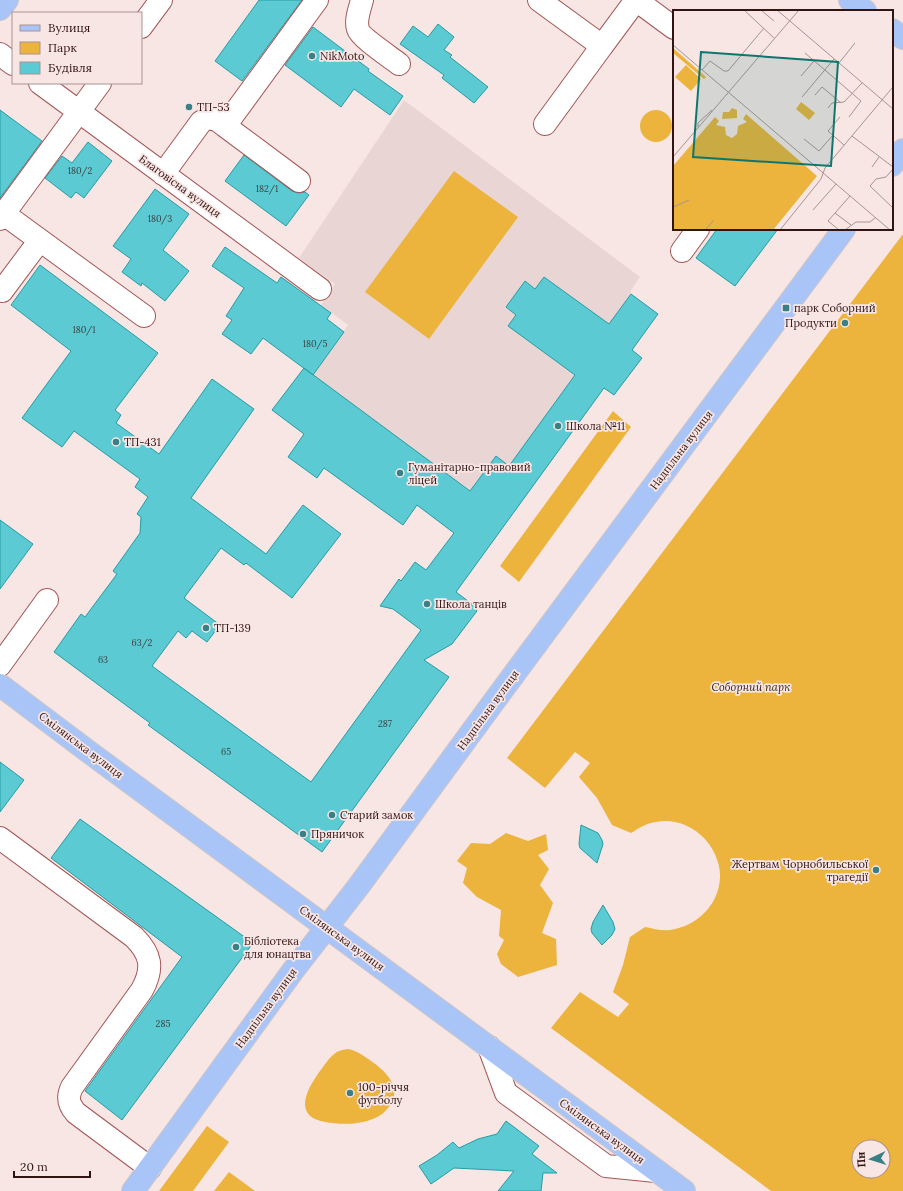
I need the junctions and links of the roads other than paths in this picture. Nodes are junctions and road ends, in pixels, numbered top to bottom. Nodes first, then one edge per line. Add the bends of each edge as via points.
1 (7, 0) edge
2 (161, 0) edge
3 (317, 0) edge
4 (362, 0) edge
5 (539, 0) edge
6 (850, 0) edge
7 (0, 9) edge
8 (864, 10) edge
9 (142, 26) edge
10 (673, 27) edge
11 (893, 31) edge
12 (903, 38) edge
13 (602, 46) junction
14 (0, 54) edge
15 (12, 63) edge
16 (399, 64) dead end
17 (41, 84) edge
18 (99, 84) edge
19 (79, 112) junction
20 (545, 124) dead end
21 (225, 126) junction
22 (903, 150) edge
23 (893, 164) edge
24 (163, 174) junction
25 (299, 181) dead end
26 (2, 216) edge
27 (697, 230) edge
28 (843, 230) edge
29 (40, 240) junction
30 (682, 251) dead end
31 (320, 289) dead end
32 (2, 291) dead end
33 (144, 316) dead end
34 (47, 600) dead end
35 (0, 665) edge
36 (0, 685) edge
37 (0, 838) edge
38 (327, 927) junction
39 (150, 1168) junction
40 (133, 1191) edge
41 (684, 1191) edge

1 - 7 main road
2 - 9 street
3 - 21 street
4 - 16 street via 357,21 358,29 363,36
5 - 13 street
6 - 8 main road
10 - 13 street via 636,0
11 - 12 main road
13 - 20 street
14 - 15 street
17 - 19 street, Благовісна вулиця
18 - 19 street
19 - 24 street, Благовісна вулиця
19 - 26 street
21 - 24 street via 208,118 201,122
21 - 25 street
22 - 23 main road
24 - 31 street, Благовісна вулиця
26 - 29 street
27 - 30 street
28 - 38 main road, Надпільна вулиця
29 - 32 street
29 - 33 street
34 - 35 street
36 - 38 main road, Смілянська вулиця
37 - 39 street via 134,937 143,945 148,956 150,968 142,990 72,1087 68,1101 76,1113
38 - 39 main road, Надпільна вулиця
38 - 41 main road, Смілянська вулиця
39 - 40 main road, Надпільна вулиця

